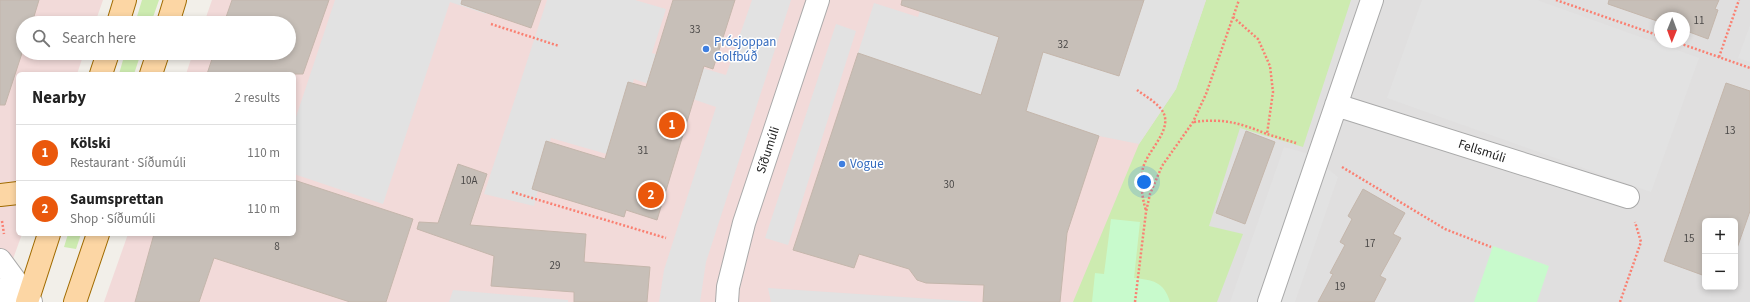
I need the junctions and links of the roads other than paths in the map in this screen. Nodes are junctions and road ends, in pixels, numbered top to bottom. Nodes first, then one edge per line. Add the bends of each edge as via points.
1 (125, 0) edge
2 (175, 0) edge
3 (818, 0) edge
4 (1372, 0) edge
5 (120, 16) edge
6 (170, 16) edge
7 (106, 60) edge
8 (156, 60) edge
9 (102, 72) edge
10 (152, 72) edge
11 (1336, 105) junction
12 (16, 193) edge
13 (0, 195) edge
14 (1628, 197) road end
15 (48, 236) edge
16 (97, 236) edge
17 (0, 260) edge
18 (0, 290) edge
19 (23, 301) edge
20 (75, 302) edge
21 (727, 302) edge
22 (1269, 302) edge

1 - 5 main road
2 - 6 main road
3 - 21 street, Síðumúli via 744,223 728,287
4 - 11 street
7 - 9 main road
8 - 10 main road
11 - 14 street, Fellsmúli
11 - 22 street
12 - 13 main road
15 - 19 main road
16 - 20 main road
17 - 19 street
18 - 19 street

